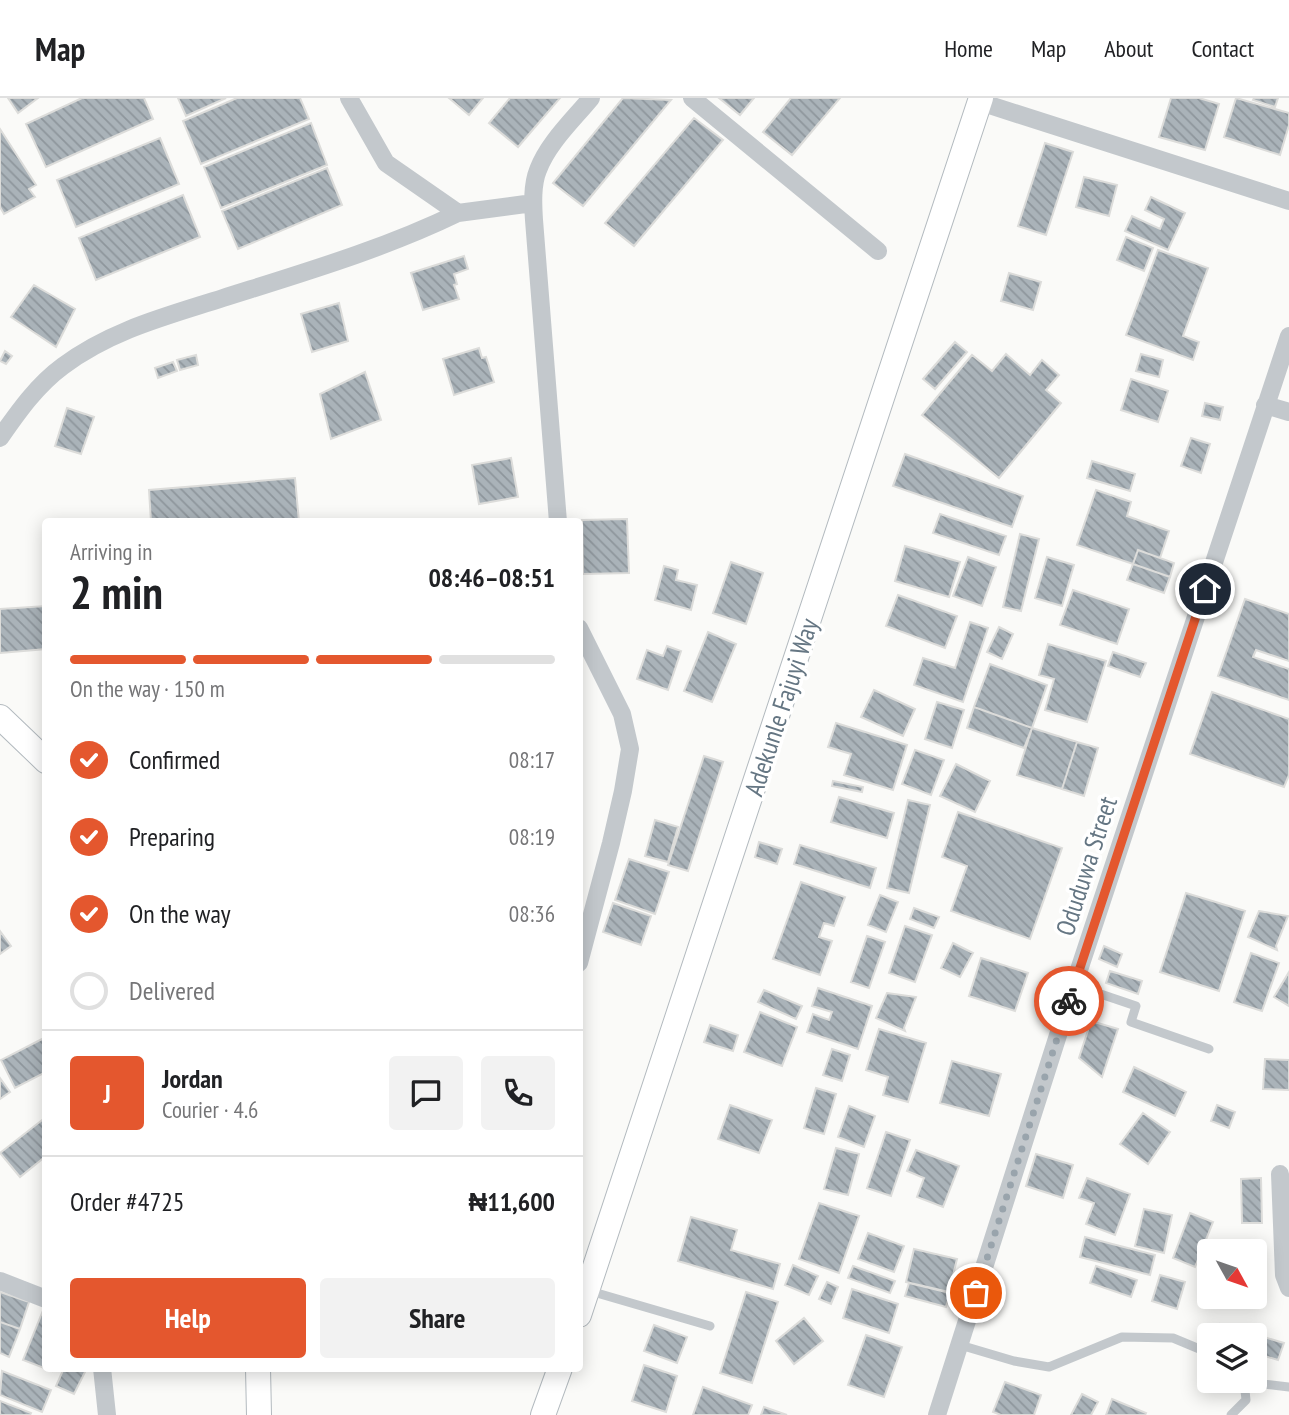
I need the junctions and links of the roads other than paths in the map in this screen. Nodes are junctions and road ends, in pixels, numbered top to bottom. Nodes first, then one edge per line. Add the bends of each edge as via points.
1 (349, 98) edge
2 (591, 98) edge
3 (692, 98) edge
4 (981, 100) edge
5 (1289, 201) edge
6 (533, 203) junction
7 (458, 213) junction
8 (878, 251) dead end
9 (1289, 336) edge
10 (1265, 405) junction
11 (1289, 412) edge
12 (0, 438) edge
13 (558, 518) edge
14 (583, 636) edge
15 (0, 717) edge
16 (42, 757) edge
17 (583, 948) edge
18 (1074, 985) junction
19 (1209, 1049) dead end
20 (1280, 1174) dead end
21 (0, 1281) edge
22 (1289, 1287) edge
23 (588, 1290) junction
24 (42, 1297) edge
25 (583, 1304) edge
26 (710, 1326) dead end
27 (960, 1345) junction
28 (1197, 1348) edge
29 (102, 1372) edge
30 (258, 1372) edge
31 (559, 1372) edge
32 (1267, 1384) edge
33 (1289, 1387) edge
34 (1246, 1393) edge
35 (107, 1415) edge
36 (259, 1415) edge
37 (543, 1415) edge
38 (937, 1415) edge
39 (1231, 1415) edge

1 - 7 street via 387,163
2 - 6 street via 537,170
3 - 8 street
4 - 5 street
4 - 23 street, Adekunle Fajuyi Way
6 - 7 street
6 - 13 street
7 - 12 street via 417,233 132,327 96,344 30,396
9 - 10 street, Oduduwa Street
10 - 11 street
10 - 18 street, Oduduwa Street
14 - 17 street via 622,714 629,749 611,843
15 - 16 street
18 - 19 lane via 1136,1006 1131,1022
18 - 27 street, Oduduwa Street
20 - 22 street via 1284,1275
21 - 24 street
23 - 25 street, Adekunle Fajuyi Way
23 - 26 lane
27 - 28 lane via 1049,1367 1122,1336 1173,1338
27 - 38 street, Oduduwa Street
29 - 35 street
30 - 36 street
31 - 37 street
32 - 33 lane
34 - 39 lane via 1246,1400

